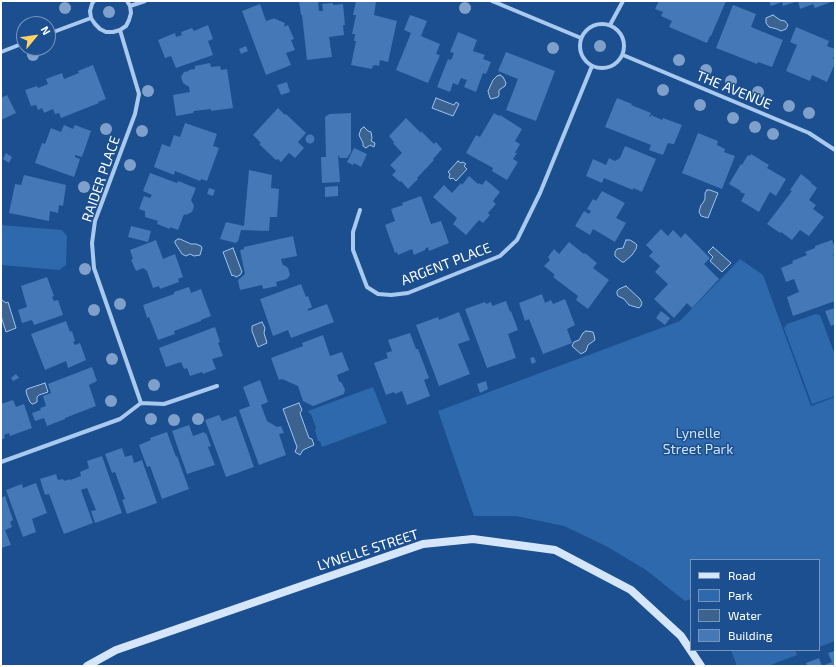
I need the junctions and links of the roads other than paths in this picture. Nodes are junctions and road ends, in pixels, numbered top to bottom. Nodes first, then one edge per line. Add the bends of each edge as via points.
1 (94, 1) edge
2 (127, 1) edge
3 (144, 1) edge
4 (492, 1) edge
5 (623, 1) edge
6 (130, 6) junction
7 (91, 18) junction
8 (610, 26) junction
9 (120, 30) junction
10 (56, 31) edge
11 (581, 38) junction
12 (16, 46) edge
13 (1, 52) edge
14 (623, 55) junction
15 (592, 66) junction
16 (835, 150) edge
17 (360, 210) dead end
18 (217, 386) dead end
19 (142, 403) junction
20 (1, 462) edge
21 (690, 649) edge
22 (691, 651) edge
23 (87, 666) edge
24 (700, 666) edge

1 - 7 street via 90,11
2 - 6 street
3 - 6 street
4 - 11 street
5 - 8 street
6 - 9 street via 129,20
7 - 9 street via 106,32
7 - 10 street
8 - 11 street via 596,24 584,32
8 - 14 street via 616,29 624,41
9 - 19 street, RAIDER PLACE via 138,94 135,114 95,221 92,243 94,268
11 - 15 street via 579,45 582,57
12 - 13 street
14 - 15 street via 618,62 606,69
14 - 16 street, THE AVENUE via 809,133
15 - 17 street, ARGENT PLACE via 537,199 517,240 500,256 408,293 378,294 367,287 353,250 353,232
18 - 19 street via 164,404
19 - 20 street via 120,419
21 - 23 street, LYNELLE STREET via 682,636 631,590 555,550 473,539 423,544 116,650
22 - 24 street, LYNELLE STREET

